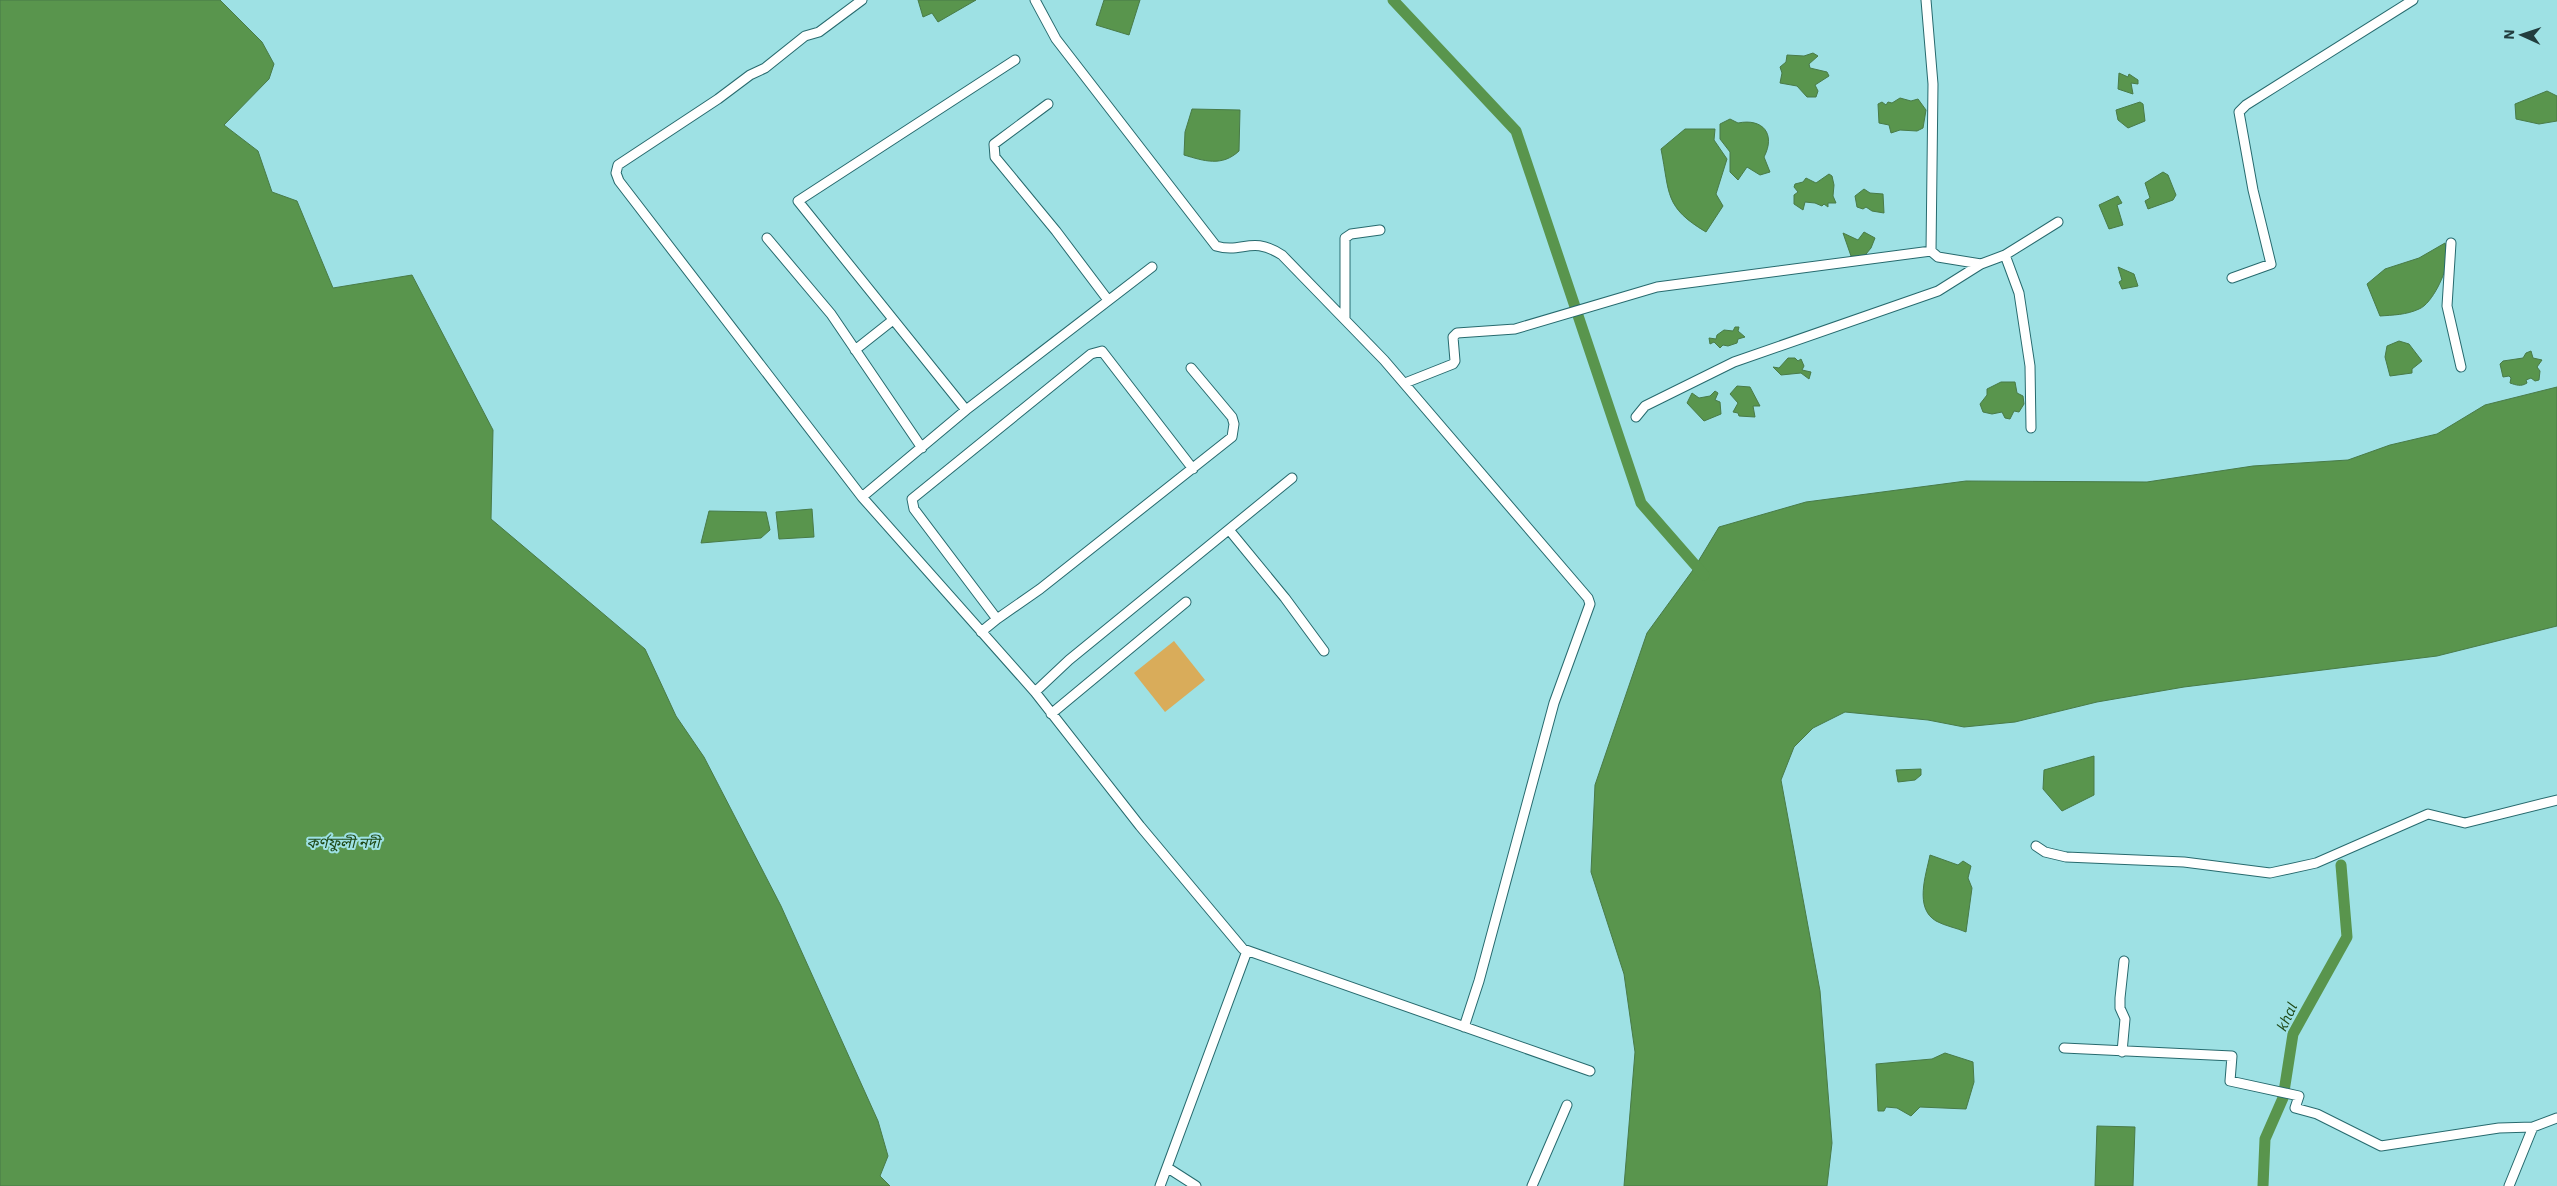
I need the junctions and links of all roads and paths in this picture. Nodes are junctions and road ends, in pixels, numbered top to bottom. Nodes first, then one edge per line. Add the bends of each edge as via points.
1 (862, 0) edge
2 (1035, 0) edge
3 (1926, 0) edge
4 (2413, 0) edge
5 (1014, 60) dead end
6 (1048, 104) dead end
7 (2058, 222) dead end
8 (1380, 230) dead end
9 (767, 238) dead end
10 (2451, 243) dead end
11 (1931, 251) junction
12 (2005, 255) junction
13 (1981, 264) junction
14 (1152, 267) dead end
15 (2232, 278) dead end
16 (1108, 300) junction
17 (1345, 319) junction
18 (893, 320) junction
19 (855, 350) junction
20 (2461, 367) dead end
21 (1190, 368) dead end
22 (1405, 383) junction
23 (966, 410) junction
24 (1636, 417) dead end
25 (2031, 428) dead end
26 (922, 448) junction
27 (1193, 469) junction
28 (1292, 478) dead end
29 (862, 497) junction
30 (1230, 531) junction
31 (1186, 602) dead end
32 (997, 619) junction
33 (981, 632) junction
34 (1324, 651) dead end
35 (1035, 692) junction
36 (1051, 714) junction
37 (2557, 800) edge
38 (2036, 846) dead end
39 (1247, 950) junction
40 (2124, 961) dead end
41 (1464, 1027) junction
42 (2064, 1048) dead end
43 (2122, 1052) junction
44 (1590, 1071) dead end
45 (1567, 1105) dead end
46 (2557, 1118) edge
47 (2533, 1127) junction
48 (1168, 1168) junction
49 (1160, 1186) edge
50 (1196, 1186) edge
51 (1532, 1186) edge
52 (2509, 1186) edge

1 - 29 street via 622,162 616,173
2 - 17 street via 1056,39 1216,246 1264,245 1274,250
3 - 11 street via 1933,84
4 - 15 street via 2239,112 2271,264
5 - 18 street via 798,201
6 - 16 street via 994,144 995,157
7 - 12 street
8 - 17 street via 1351,234 1345,238
9 - 19 street via 830,314
10 - 20 street via 2447,306
11 - 13 street via 1938,258
11 - 22 street via 1656,287 1515,329 1457,334 1453,337 1454,363
12 - 13 street
12 - 25 street via 2019,293 2030,366
13 - 24 street via 1938,291 1734,362 1645,406
14 - 16 street
16 - 23 street
17 - 22 street
18 - 19 street
18 - 23 street
19 - 26 street
21 - 27 street via 1232,417 1234,424 1232,437
22 - 41 street via 1590,604 1554,704
23 - 26 street
26 - 29 street
27 - 32 street
27 - 32 street via 1102,351 1091,354 912,499 914,509
28 - 30 street
29 - 33 street
30 - 34 street
30 - 35 street
31 - 36 street
32 - 33 street
33 - 35 street
35 - 36 street
36 - 39 street via 1140,826
37 - 38 street via 2465,823 2428,814 2316,863 2270,873 2184,862 2066,856 2045,852
39 - 41 street
39 - 48 street
40 - 43 street via 2120,998 2125,1019
41 - 44 street
42 - 43 street
43 - 47 street via 2232,1056 2230,1081 2299,1096 2295,1108 2317,1114 2381,1146 2499,1128
45 - 51 street
46 - 47 street
47 - 52 street
48 - 49 street
48 - 50 street

